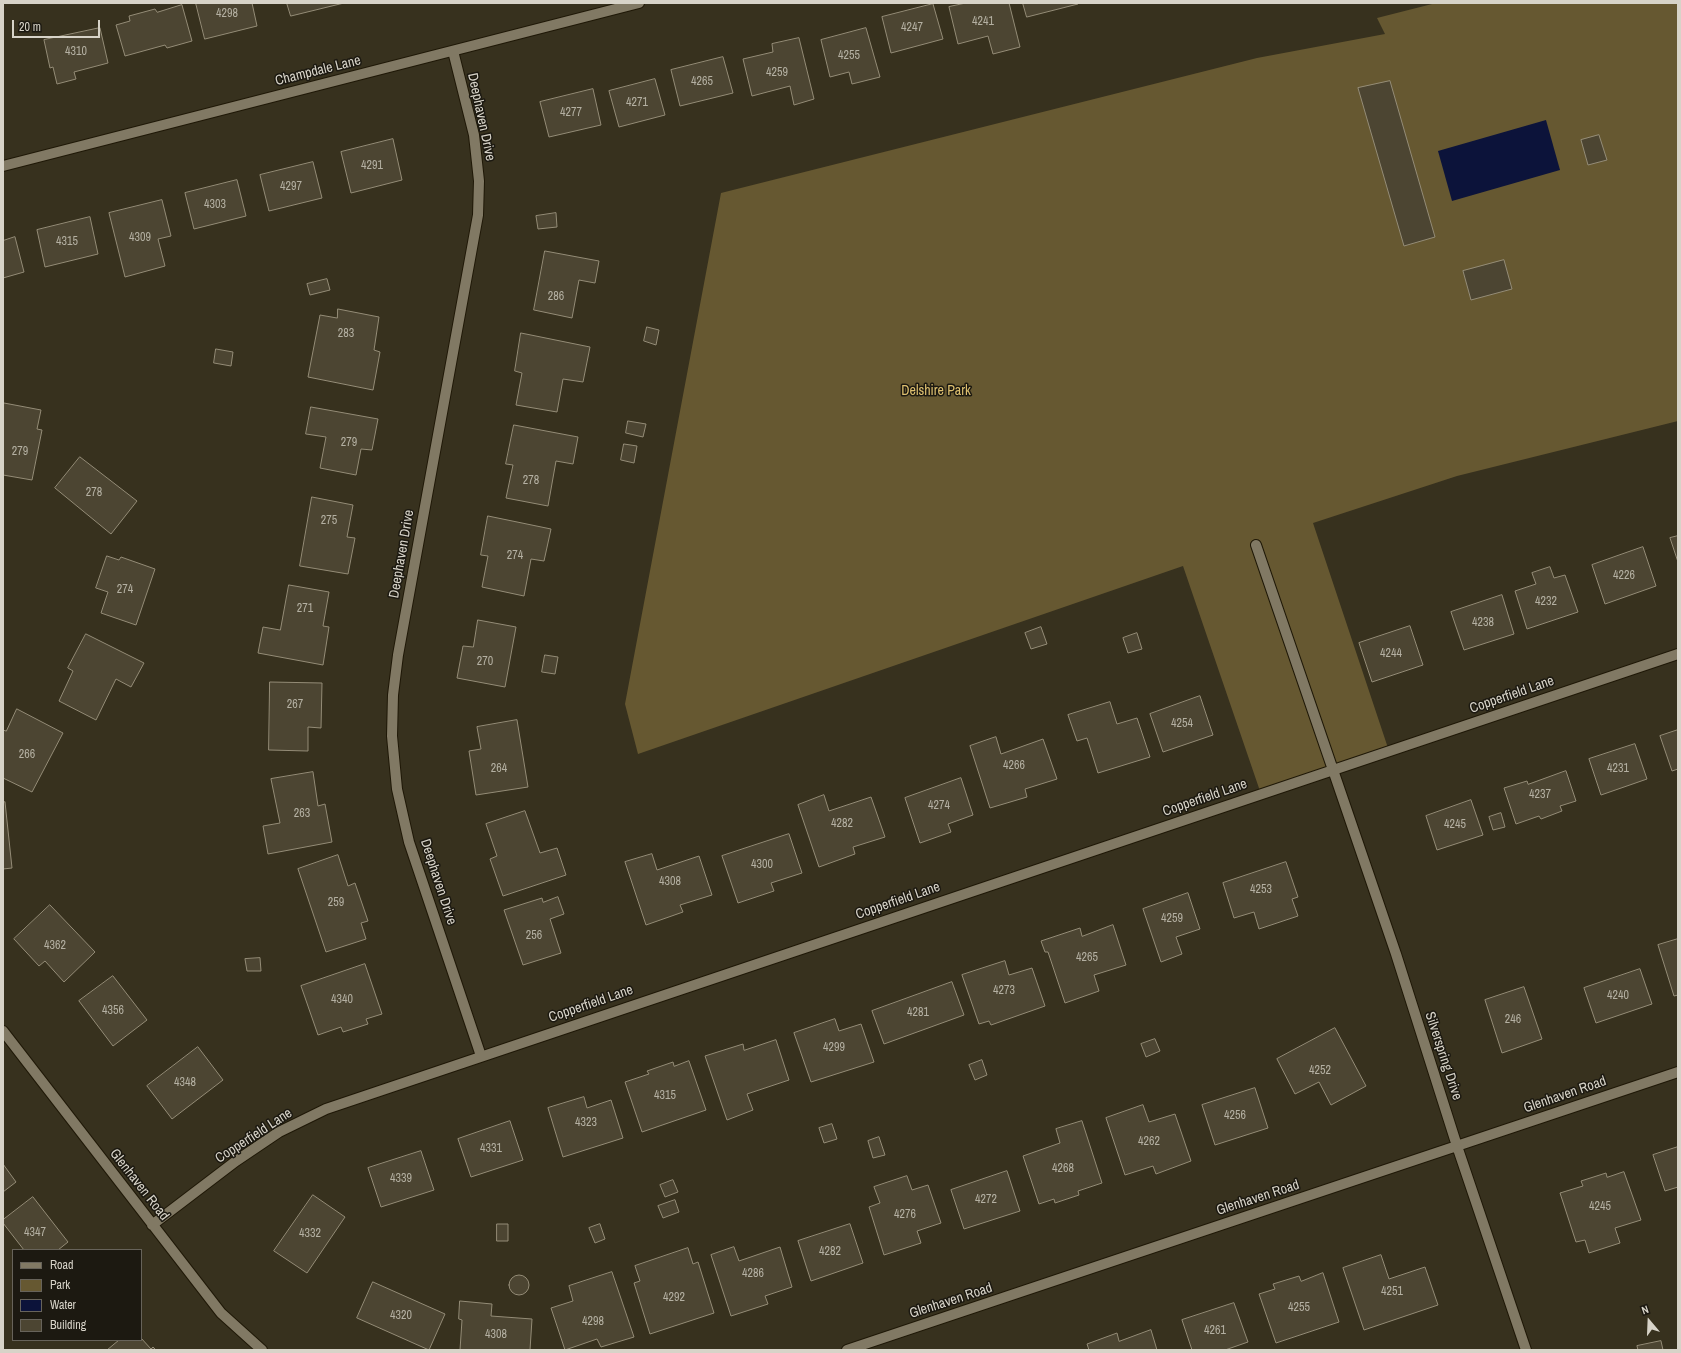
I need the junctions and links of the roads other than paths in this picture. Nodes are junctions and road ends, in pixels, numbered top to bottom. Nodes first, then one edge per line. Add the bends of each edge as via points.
1 (639, 3) edge
2 (453, 51) junction
3 (3, 166) edge
4 (1256, 545) dead end
5 (1678, 654) edge
6 (1333, 770) junction
7 (3, 1031) edge
8 (481, 1056) junction
9 (1678, 1072) edge
10 (1457, 1146) junction
11 (152, 1225) junction
12 (262, 1350) edge
13 (847, 1350) edge
14 (1526, 1350) edge

1 - 2 street, Champdale Lane
2 - 3 street, Champdale Lane
2 - 8 street, Deephaven Drive via 474,135 479,181 478,215 398,655 393,695 392,736 397,789 410,842
4 - 6 street, Silverspring Drive
5 - 6 street, Copperfield Lane
6 - 8 street, Copperfield Lane
6 - 10 street, Silverspring Drive via 1396,954
7 - 11 street, Glenhaven Road
8 - 11 street, Copperfield Lane via 326,1109 279,1132 236,1161
9 - 10 street, Glenhaven Road
10 - 13 street, Glenhaven Road
10 - 14 street, Silverspring Drive
11 - 12 street, Glenhaven Road via 221,1313

